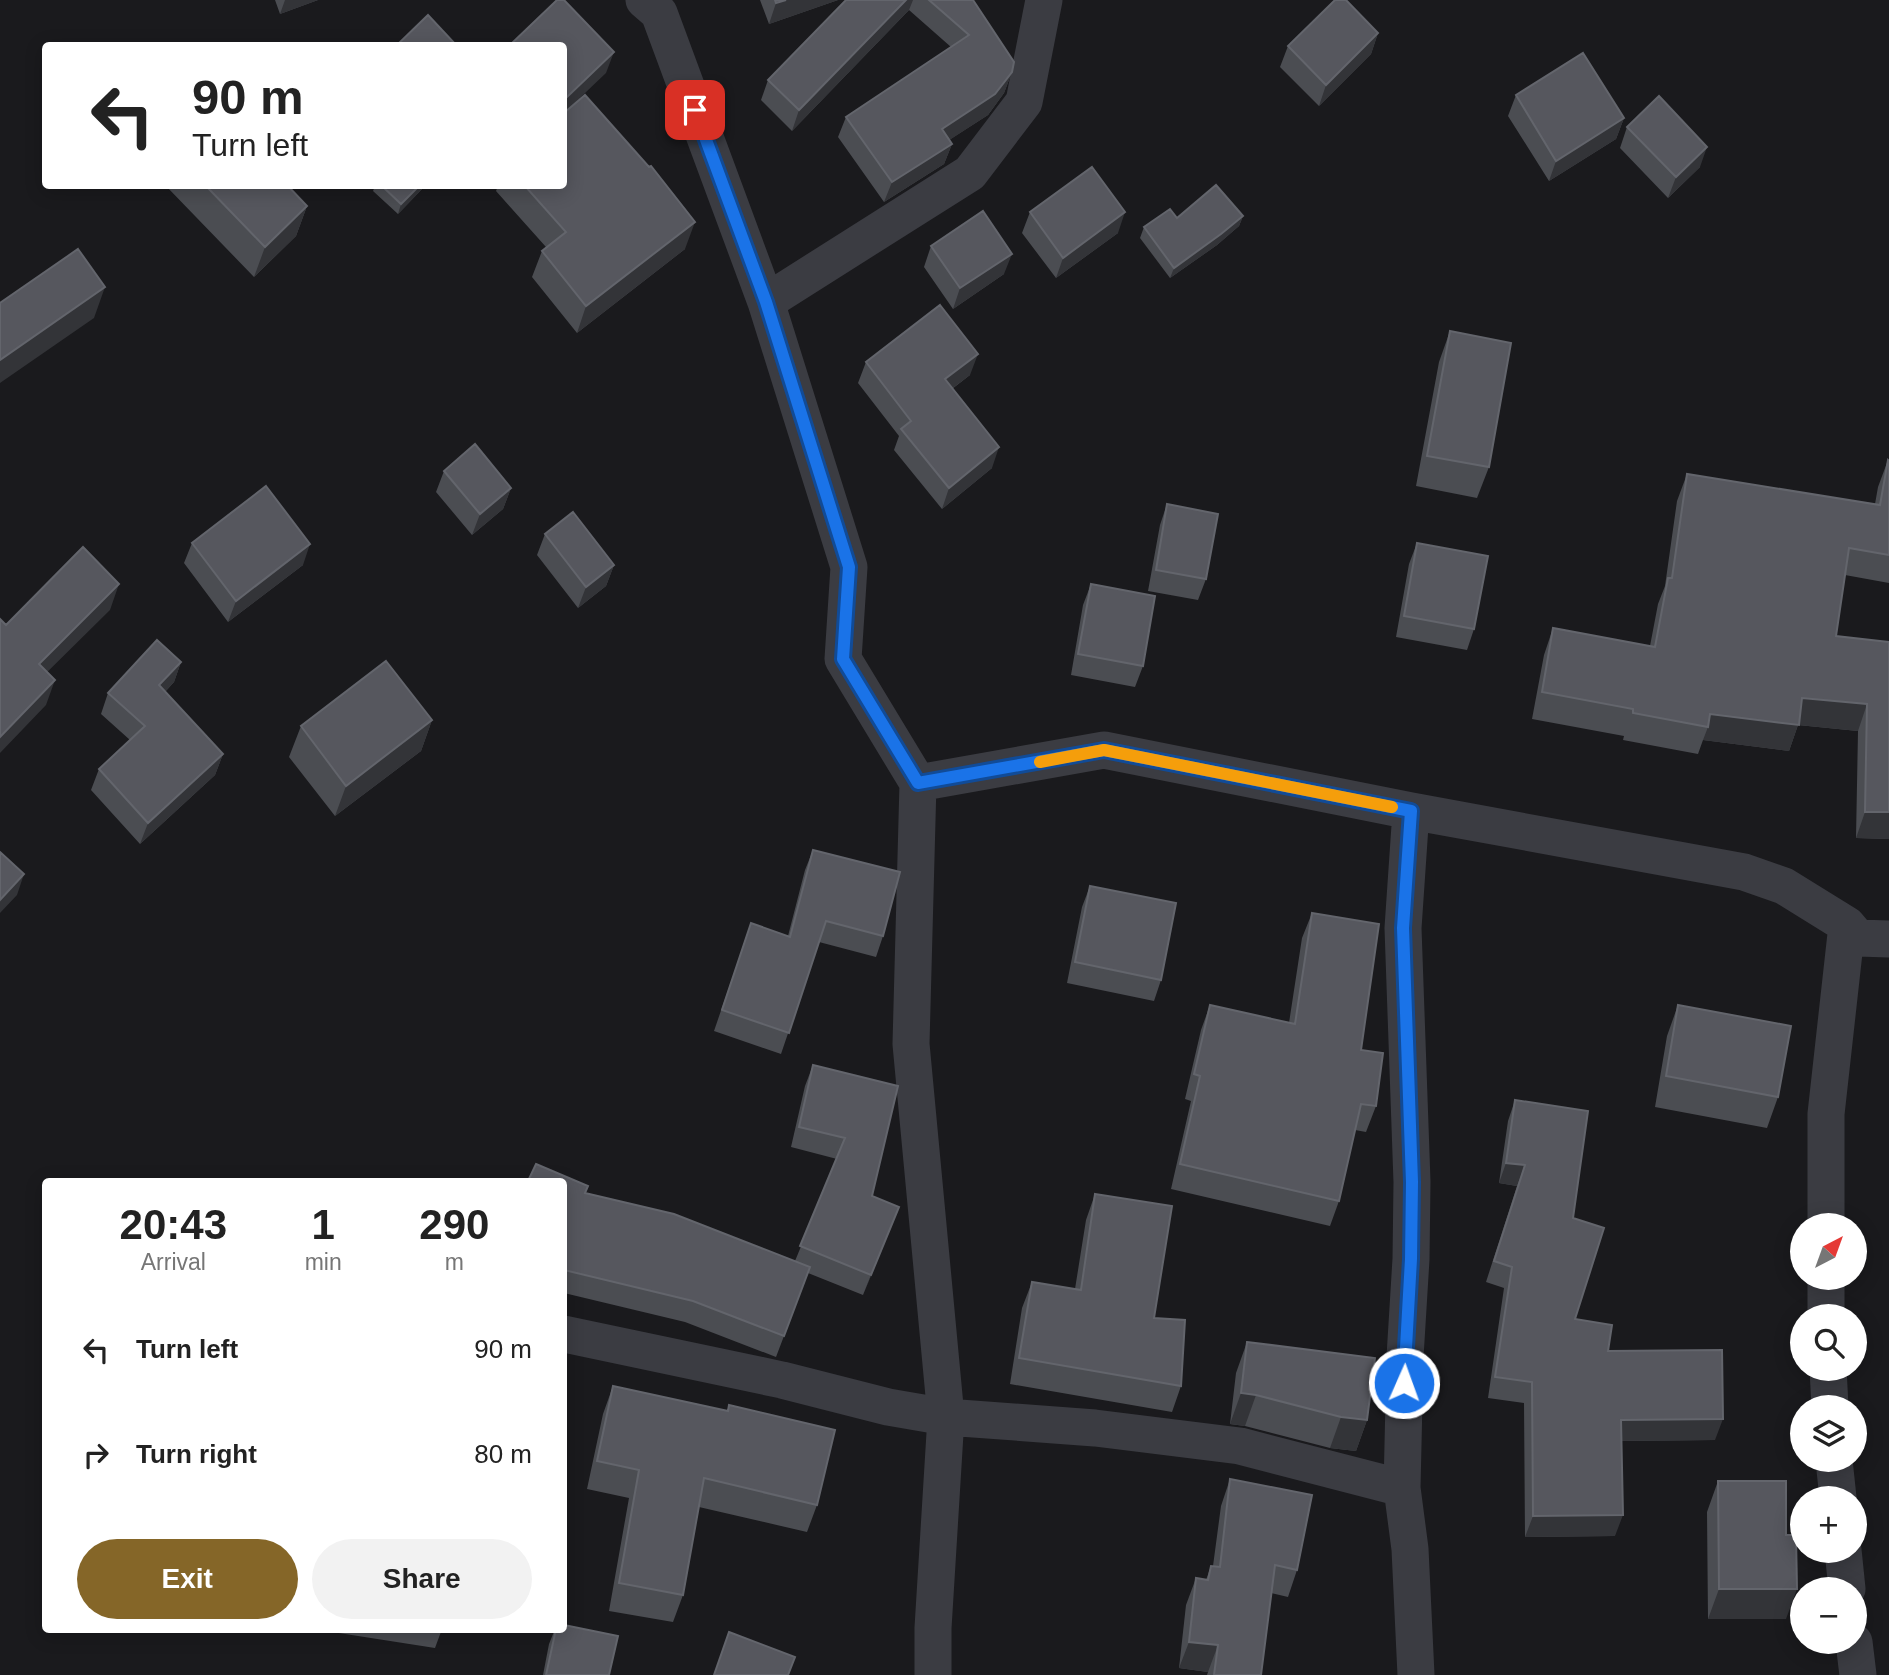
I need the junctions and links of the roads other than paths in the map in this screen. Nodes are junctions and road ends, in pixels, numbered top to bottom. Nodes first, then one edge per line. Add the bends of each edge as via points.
1 (644, 0) edge
2 (1044, 0) edge
3 (766, 302) junction
4 (918, 783) junction
5 (1411, 811) junction
6 (1847, 925) junction
7 (1889, 939) edge
8 (1826, 1213) edge
9 (567, 1335) edge
10 (946, 1418) junction
11 (1402, 1488) junction
12 (1855, 1654) edge
13 (933, 1675) edge
14 (1416, 1675) edge
15 (1858, 1675) edge

1 - 3 street via 659,13
2 - 3 street via 1024,102 970,173
3 - 4 street via 849,567 843,659
4 - 5 street via 1104,750
4 - 10 street via 911,1044
5 - 6 street via 1744,872 1784,886
5 - 11 street via 1403,928 1412,1182
6 - 7 street via 1858,938
6 - 8 street via 1826,1114
9 - 10 street
10 - 11 street via 1095,1428 1240,1446
10 - 13 street
11 - 14 street
12 - 15 street

